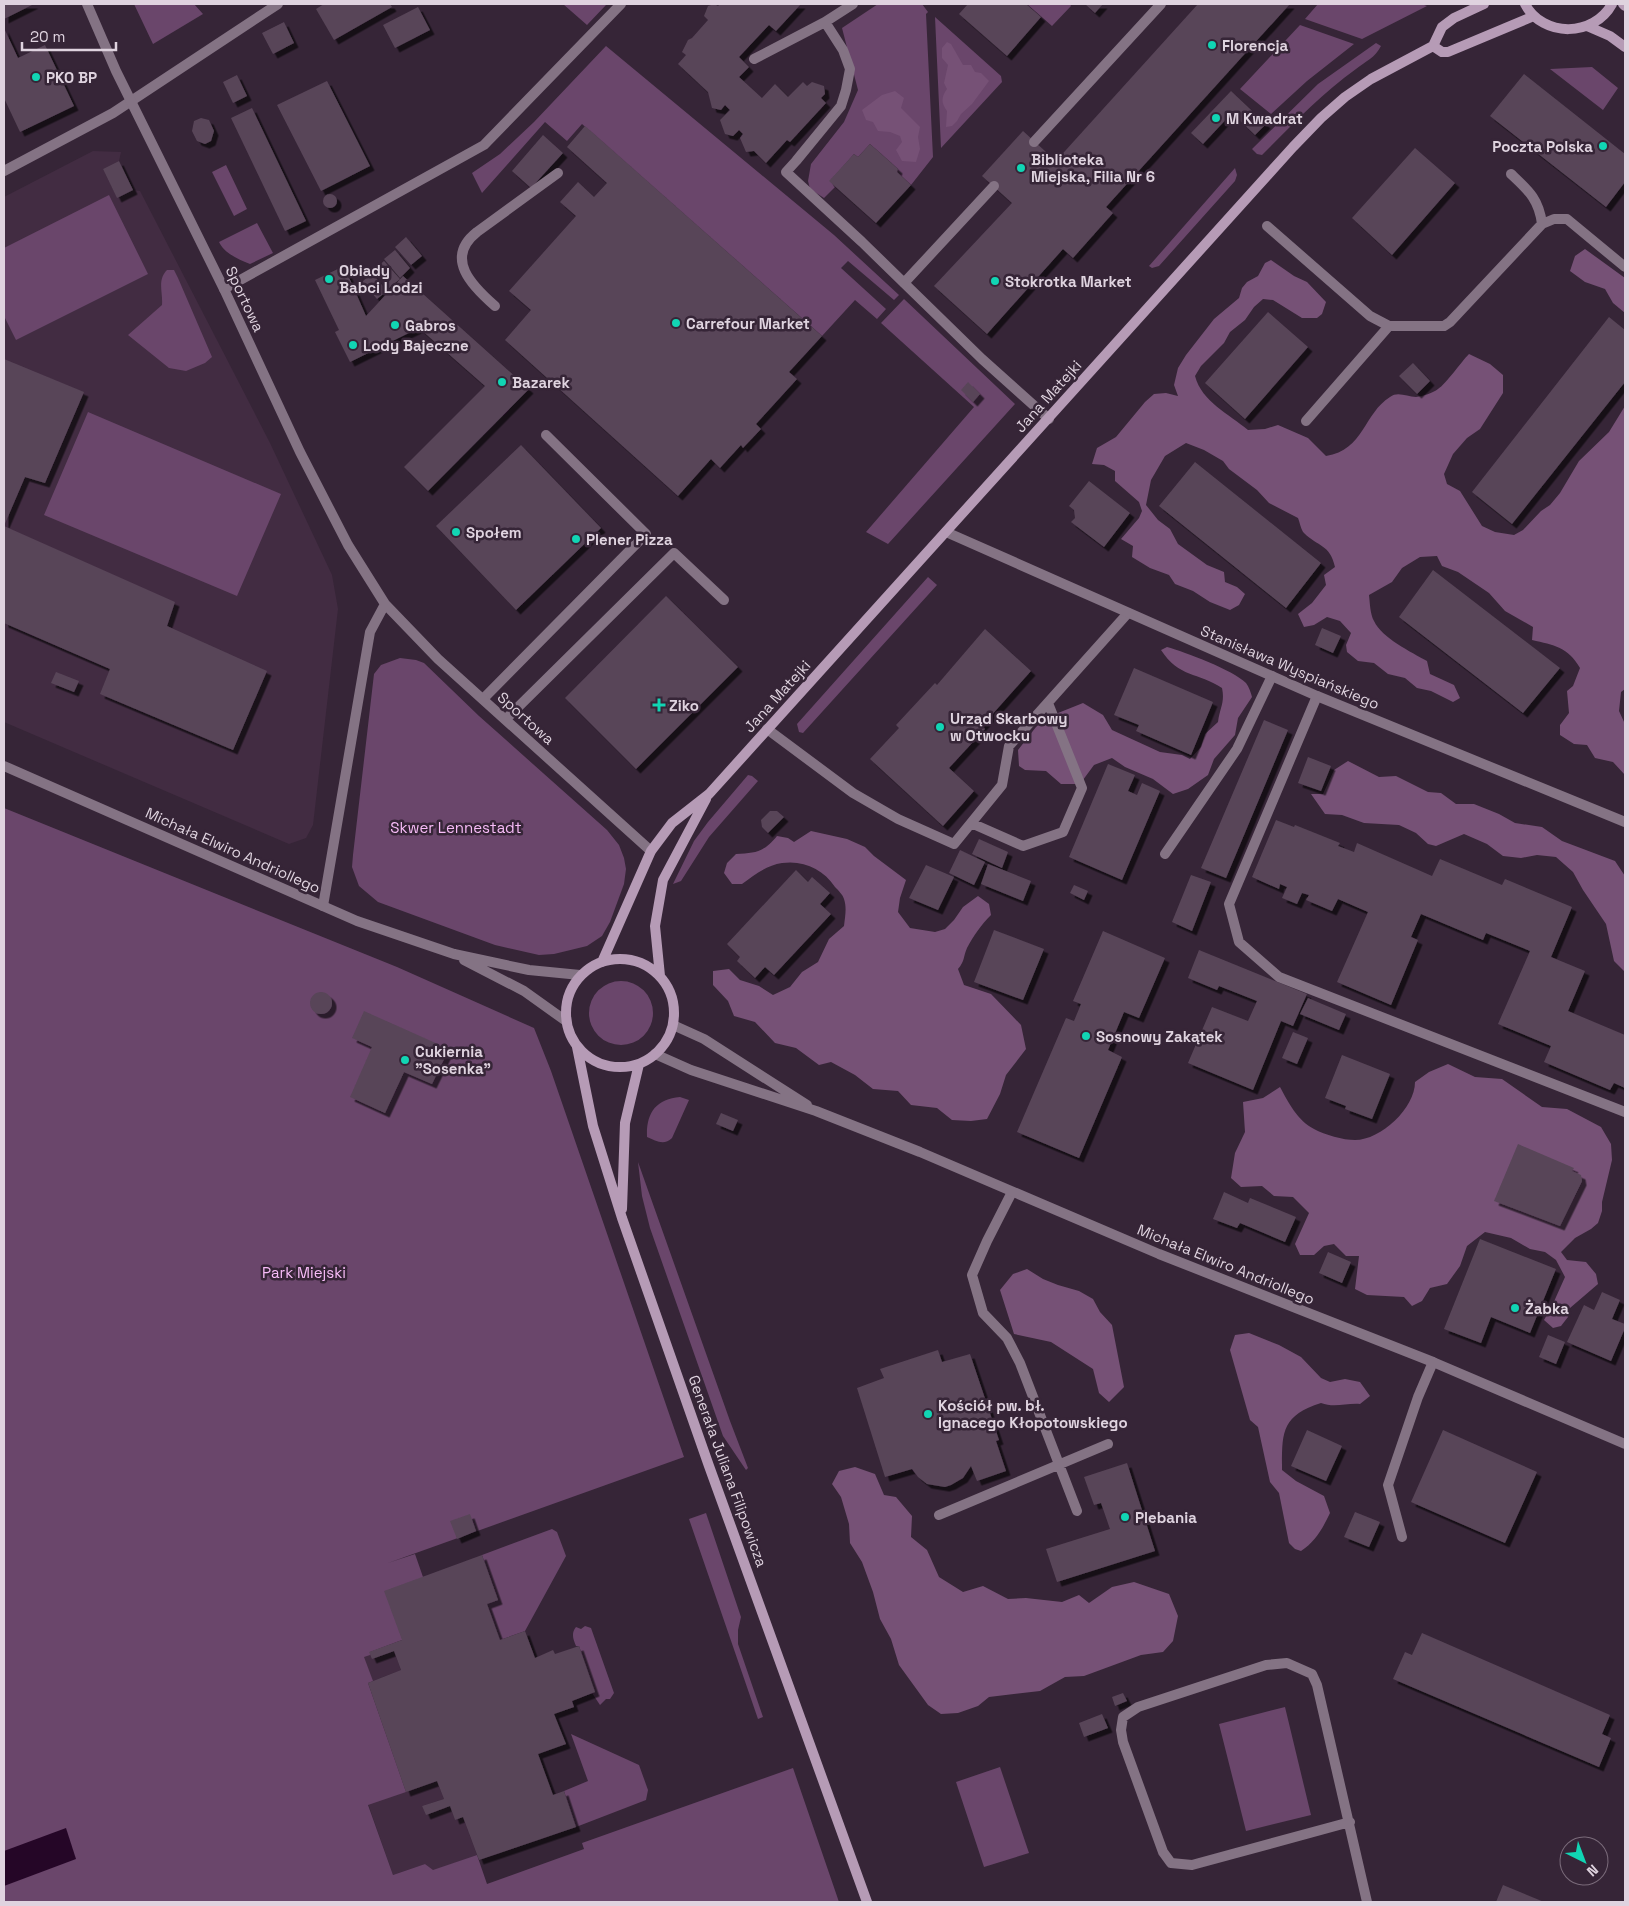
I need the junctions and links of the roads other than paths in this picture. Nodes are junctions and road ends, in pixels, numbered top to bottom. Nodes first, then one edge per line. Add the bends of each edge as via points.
1 (87, 4) edge
2 (278, 4) edge
3 (853, 4) edge
4 (1161, 4) edge
5 (1484, 4) edge
6 (1525, 4) edge
7 (1612, 4) edge
8 (618, 5) edge
9 (1534, 16) junction
10 (825, 22) junction
11 (1587, 26) junction
12 (1433, 46) junction
13 (1625, 47) edge
14 (754, 59) dead end
15 (131, 101) junction
16 (1034, 142) dead end
17 (4, 171) edge
18 (558, 173) dead end
19 (1511, 174) dead end
20 (994, 186) dead end
21 (1542, 224) junction
22 (1267, 226) dead end
23 (1625, 267) edge
24 (904, 283) junction
25 (224, 289) junction
26 (494, 306) dead end
27 (1389, 326) junction
28 (1048, 418) junction
29 (1306, 420) dead end
30 (546, 435) dead end
31 (946, 532) junction
32 (724, 600) dead end
33 (385, 604) junction
34 (1128, 613) junction
35 (1272, 676) junction
36 (1317, 696) junction
37 (483, 699) junction
38 (1048, 703) junction
39 (506, 719) junction
40 (767, 729) junction
41 (4, 766) edge
42 (709, 794) junction
43 (1625, 822) edge
44 (971, 823) junction
45 (651, 851) junction
46 (1165, 854) dead end
47 (323, 906) junction
48 (454, 954) junction
49 (602, 962) junction
50 (580, 975) junction
51 (660, 976) junction
52 (566, 1021) junction
53 (673, 1025) junction
54 (577, 1047) junction
55 (655, 1054) junction
56 (639, 1064) junction
57 (816, 1111) junction
58 (1625, 1112) edge
59 (1012, 1192) junction
60 (622, 1218) junction
61 (1433, 1362) junction
62 (1108, 1444) dead end
63 (1625, 1444) edge
64 (1058, 1464) junction
65 (1077, 1511) dead end
66 (939, 1515) dead end
67 (1402, 1537) dead end
68 (1350, 1822) junction
69 (866, 1902) edge
70 (1367, 1902) edge

1 - 15 street, Sportowa
2 - 15 street
3 - 10 street
4 - 16 street
5 - 12 main road via 1442,27
6 - 9 main road
7 - 11 main road
8 - 25 street via 484,145
9 - 11 main road via 1554,28
9 - 12 main road via 1448,52
10 - 14 street
10 - 24 street via 843,50 850,69 846,90 841,106 786,172
11 - 13 main road
12 - 28 main road, Jana Matejki via 1371,79 1321,118
15 - 17 street
15 - 25 street, Sportowa
18 - 26 street via 477,232 463,247 462,258 468,280
19 - 21 street via 1534,197
20 - 24 street
21 - 23 street via 1554,218 1567,219
21 - 27 street via 1450,322 1438,327
22 - 27 street via 1355,304
24 - 28 street
25 - 33 street, Sportowa via 300,452 348,545
27 - 29 street
28 - 31 main road, Jana Matejki
30 - 37 street via 646,534
31 - 34 street, Stanisława Wyspiańskiego
31 - 40 main road, Jana Matejki
32 - 39 street via 674,552
33 - 37 street, Sportowa via 426,648
33 - 47 street via 370,632
34 - 35 street, Stanisława Wyspiańskiego
34 - 38 street
35 - 36 street, Stanisława Wyspiańskiego
35 - 46 street via 1237,749
36 - 43 street, Stanisława Wyspiańskiego
36 - 58 street via 1229,904 1239,942 1279,977
37 - 39 street, Sportowa
38 - 44 street via 1009,746 1002,785
38 - 44 street via 1082,788 1063,832 1024,846
39 - 45 street, Sportowa
40 - 42 main road, Jana Matejki
40 - 44 street via 853,793 898,819 954,844
41 - 47 street, Michała Elwiro Andriollego
42 - 45 main road, Jana Matejki via 672,823
42 - 51 main road, Jana Matejki via 663,880 655,926
45 - 49 main road, Jana Matejki
47 - 48 street, Michała Elwiro Andriollego via 357,922
48 - 50 street, Michała Elwiro Andriollego via 529,970
48 - 52 street, Michała Elwiro Andriollego via 524,991
49 - 50 main road
49 - 51 main road via 623,959 643,964
50 - 52 main road via 566,1005
51 - 53 main road via 670,991
52 - 54 main road
53 - 55 main road via 667,1043
53 - 57 street, Michała Elwiro Andriollego via 704,1038
54 - 56 main road via 594,1062 616,1068
54 - 60 main road, Generała Juliana Filipowicza via 593,1126
55 - 56 main road
55 - 57 street, Michała Elwiro Andriollego via 691,1070
56 - 60 main road via 625,1123
57 - 59 street, Michała Elwiro Andriollego
59 - 61 street, Michała Elwiro Andriollego
59 - 64 street via 972,1276 982,1313 1007,1338 1020,1363
60 - 69 main road, Generała Juliana Filipowicza
61 - 63 street, Michała Elwiro Andriollego
61 - 67 street via 1388,1485
62 - 64 street
64 - 65 street
64 - 66 street
68 - 68 street via 1312,1674 1287,1663 1266,1665 1138,1707 1123,1717 1123,1742 1162,1852 1172,1863 1192,1865
68 - 70 street

